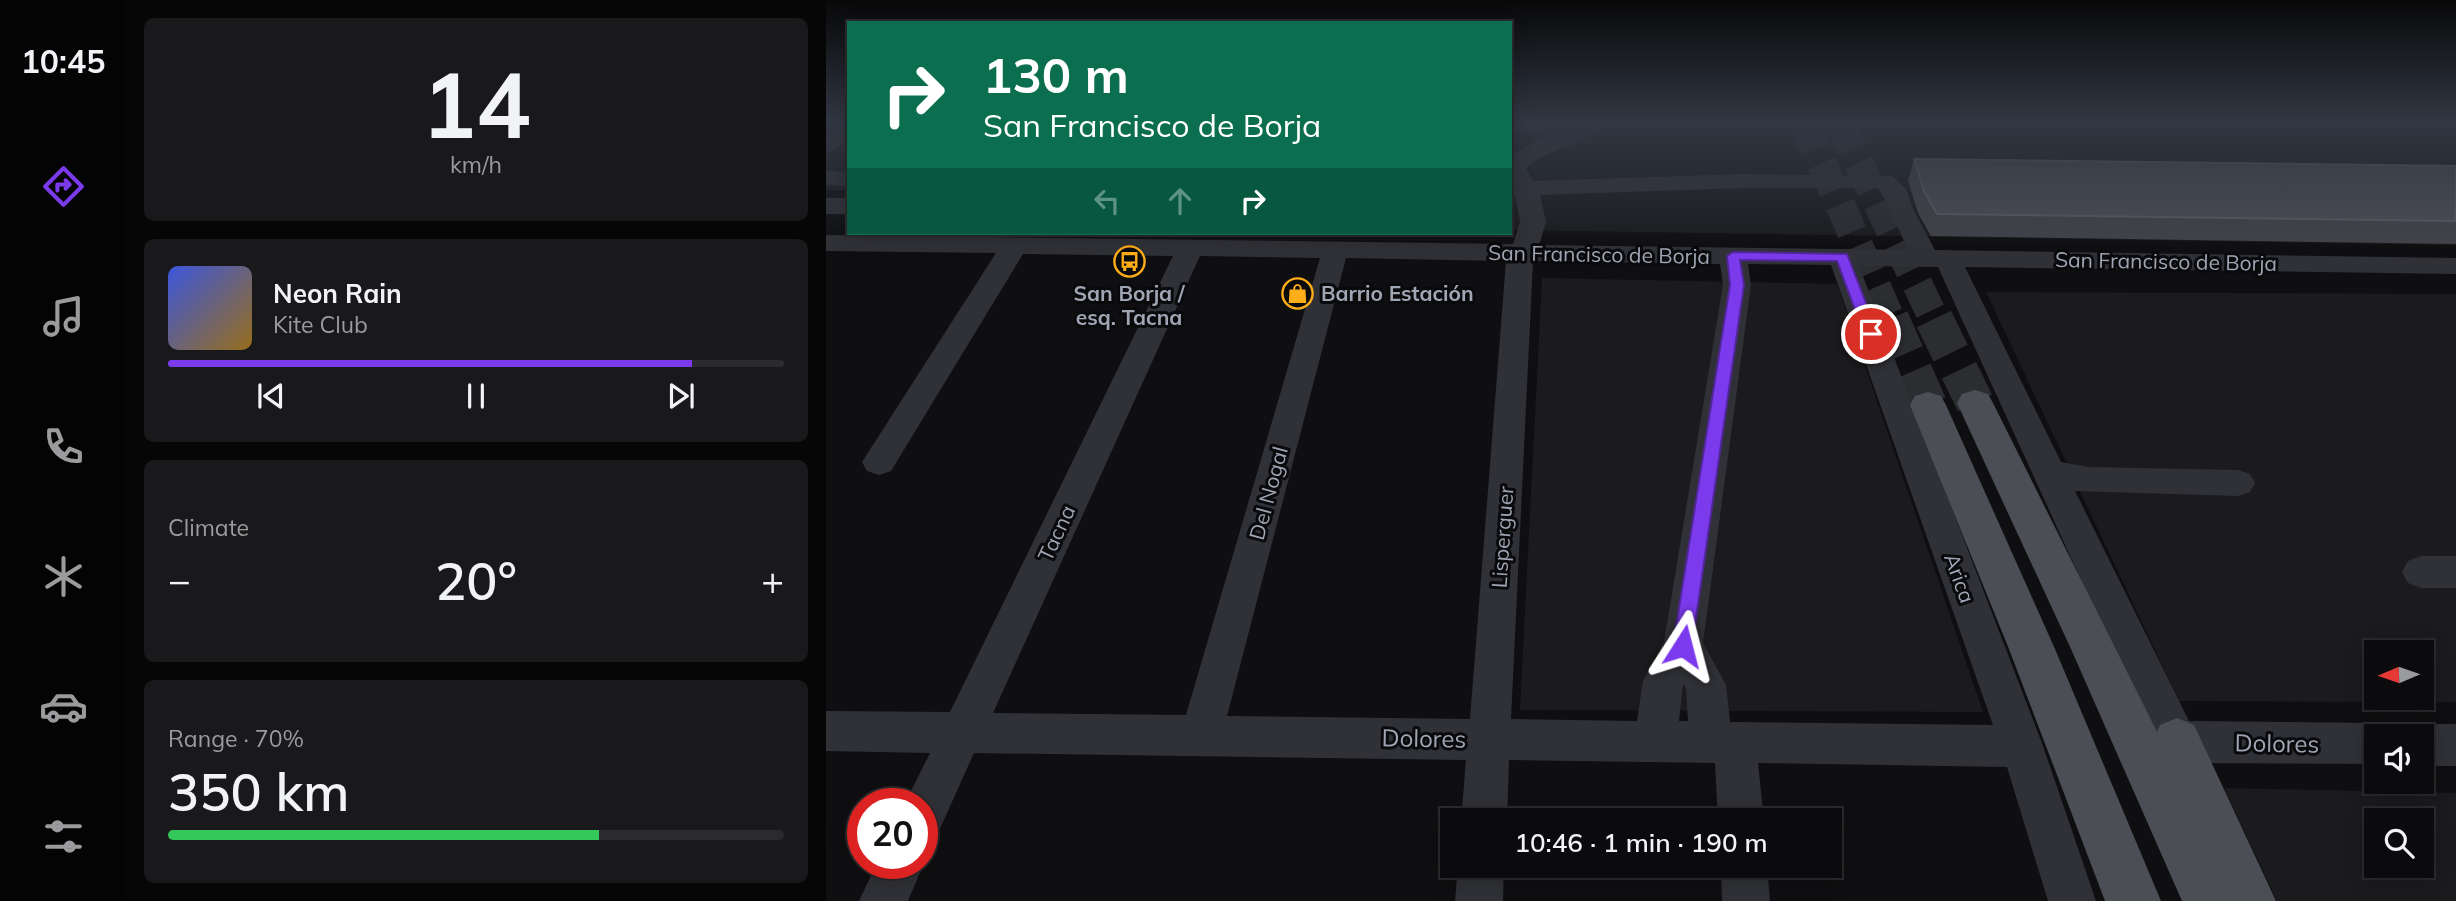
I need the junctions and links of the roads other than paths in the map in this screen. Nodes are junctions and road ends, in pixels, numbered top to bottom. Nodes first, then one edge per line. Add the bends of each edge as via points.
1 (1517, 164) edge
2 (826, 178) edge
3 (847, 179) edge
4 (1519, 189) edge
5 (826, 206) edge
6 (847, 206) edge
7 (1068, 235) edge
8 (827, 245) edge
9 (1014, 246) junction
10 (1088, 247) junction
11 (1190, 249) junction
12 (1335, 251) junction
13 (1520, 253) junction
14 (1733, 256) junction
15 (1842, 257) junction
16 (1937, 258) junction
17 (2456, 266) edge
18 (1975, 403) tunnel mouth
19 (1928, 405) tunnel mouth
20 (879, 461) dead end
21 (2049, 473) junction
22 (2238, 483) dead end
23 (1683, 646) junction
24 (826, 731) edge
25 (962, 733) junction
26 (1201, 735) junction
27 (1490, 738) junction
28 (1655, 740) junction
29 (1723, 741) junction
30 (2177, 742) junction
31 (2364, 744) edge
32 (2434, 745) edge
33 (2022, 746) junction
34 (2456, 746) edge
35 (936, 788) edge
36 (1485, 808) edge
37 (1738, 808) edge
38 (1480, 878) edge
39 (1745, 878) edge
40 (893, 879) edge
41 (883, 901) edge
42 (1479, 901) edge
43 (1746, 901) edge
44 (2073, 901) edge
45 (2133, 901) edge
46 (2210, 901) edge
47 (2248, 901) edge

1 - 4 street
2 - 3 street
4 - 13 street via 1534,226 1530,242
4 - 16 street via 1883,181 1894,188 1901,211
5 - 6 street
7 - 10 street
8 - 9 street, San Francisco de Borja
9 - 10 street, San Francisco de Borja
9 - 20 street
10 - 11 street, San Francisco de Borja
11 - 12 street, San Francisco de Borja
11 - 25 street, Tacna
12 - 13 street, San Francisco de Borja
12 - 26 street, Del Nogal
13 - 14 street, San Francisco de Borja
13 - 27 street, Lisperguer
14 - 15 street, San Francisco de Borja
14 - 23 street via 1737,285
15 - 16 street, San Francisco de Borja
15 - 33 street, Arica
16 - 17 street, San Francisco de Borja
16 - 21 street
18 - 46 main road
19 - 45 main road, Arica
21 - 22 street via 2088,480
21 - 30 street
23 - 28 street via 1663,681
23 - 29 street via 1706,685
24 - 25 street, Dolores
25 - 26 street, Dolores
25 - 35 street, Tacna
26 - 27 street, Dolores
27 - 28 street, Dolores
27 - 36 street, Lisperguer
28 - 29 street, Dolores
29 - 33 street, Dolores
29 - 37 street
30 - 31 street, Dolores
30 - 47 main road
32 - 34 street
33 - 44 street, Arica
38 - 42 street
39 - 43 street
40 - 41 street

